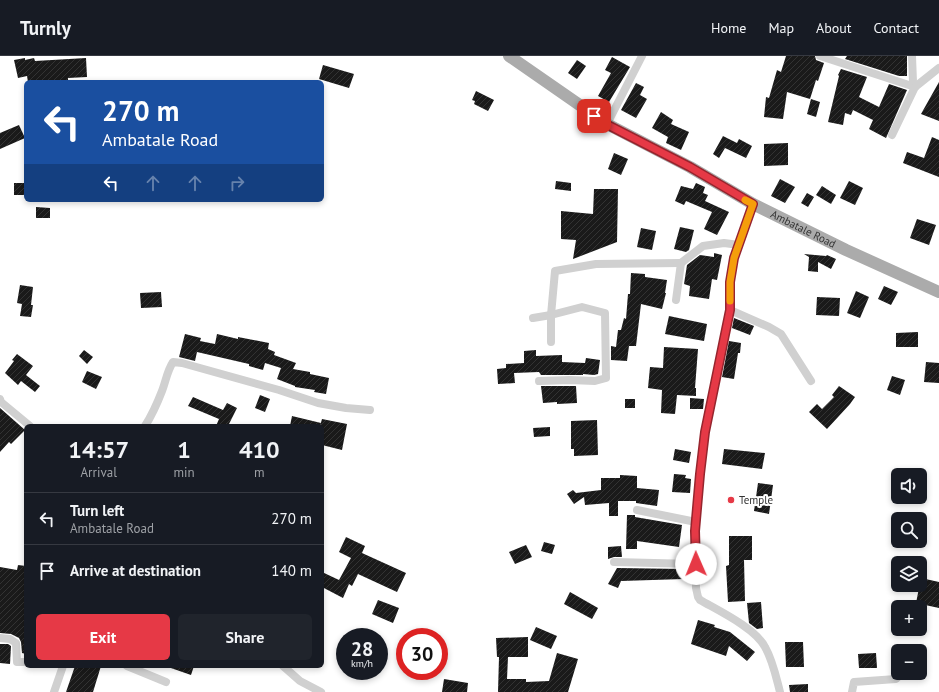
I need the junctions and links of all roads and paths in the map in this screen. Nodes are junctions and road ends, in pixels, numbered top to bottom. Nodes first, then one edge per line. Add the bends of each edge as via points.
1 (509, 56) edge
2 (642, 56) edge
3 (820, 56) edge
4 (912, 56) edge
5 (939, 68) edge
6 (915, 87) junction
7 (606, 124) junction
8 (892, 135) dead end
9 (753, 204) junction
10 (739, 245) junction
11 (681, 262) junction
12 (939, 292) edge
13 (676, 300) dead end
14 (730, 310) junction
15 (551, 316) junction
16 (533, 318) dead end
17 (551, 342) dead end
18 (539, 380) dead end
19 (811, 381) dead end
20 (0, 401) edge
21 (370, 410) dead end
22 (28, 424) edge
23 (146, 424) edge
24 (636, 510) dead end
25 (696, 522) junction
26 (614, 562) dead end
27 (696, 564) junction
28 (0, 638) edge
29 (24, 662) edge
30 (60, 668) edge
31 (132, 668) edge
32 (285, 668) edge
33 (891, 679) edge
34 (166, 682) dead end
35 (54, 692) edge
36 (321, 692) edge
37 (780, 692) edge
38 (852, 692) edge

1 - 7 main road, Ambatale Road
2 - 7 street
3 - 6 street
4 - 6 street
5 - 6 street
6 - 8 street
7 - 9 main road, Ambatale Road via 690,167
9 - 10 street
9 - 12 main road, Ambatale Road
10 - 11 street via 724,243 703,246
10 - 14 street via 730,282
11 - 13 street
11 - 15 street via 596,264 555,271
14 - 19 street via 781,334
14 - 25 street via 705,432
15 - 16 street
15 - 17 street
15 - 18 street via 582,307 605,313 606,378 595,382
20 - 22 street
21 - 23 street via 318,403 173,362
24 - 25 street
25 - 27 street
26 - 27 street
27 - 37 street via 698,597 758,637 766,648
28 - 29 street via 10,639 16,643 17,662
30 - 35 street
31 - 34 street
32 - 36 street via 300,681
33 - 38 street via 854,682

